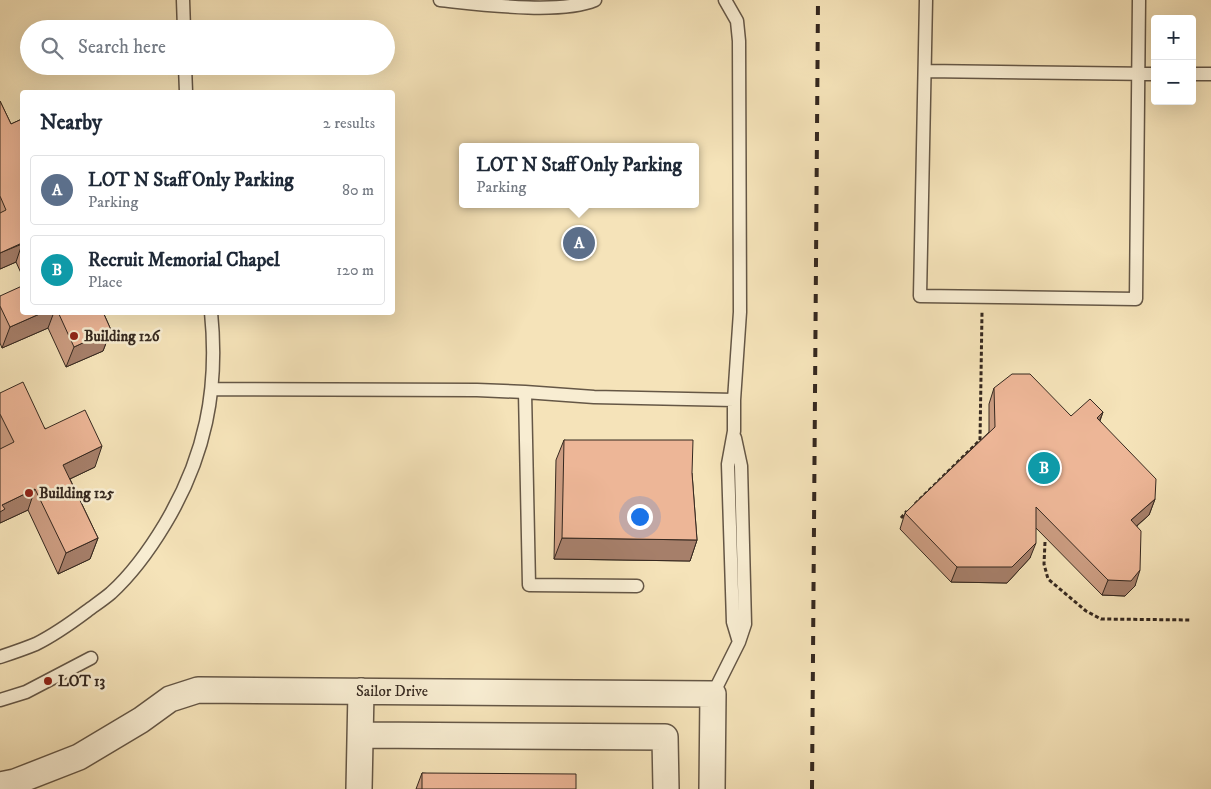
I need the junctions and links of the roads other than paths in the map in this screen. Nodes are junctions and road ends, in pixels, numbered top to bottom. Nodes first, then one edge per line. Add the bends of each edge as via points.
1 (183, 0) edge
2 (440, 0) edge
3 (595, 0) edge
4 (725, 0) edge
5 (926, 0) edge
6 (1139, 0) edge
7 (184, 20) edge
8 (926, 71) junction
9 (1138, 74) junction
10 (1151, 74) edge
11 (1196, 74) edge
12 (1211, 74) edge
13 (185, 75) edge
14 (186, 90) edge
15 (211, 315) edge
16 (212, 389) junction
17 (525, 392) junction
18 (734, 400) junction
19 (638, 586) dead end
20 (0, 657) edge
21 (91, 658) dead end
22 (361, 691) junction
23 (713, 694) junction
24 (0, 700) edge
25 (360, 735) junction
26 (0, 786) edge
27 (359, 789) edge
28 (666, 789) edge
29 (712, 789) edge

1 - 7 lane
2 - 3 lane via 542,8 577,6
4 - 18 lane via 737,22 739,41 740,312
5 - 8 lane
6 - 9 lane
8 - 9 lane
8 - 9 lane via 920,296 1136,299
9 - 10 lane
11 - 12 lane
13 - 14 lane
15 - 16 lane
16 - 17 lane
16 - 20 lane via 198,456 181,497 150,550 111,593 65,627 37,643
17 - 18 lane
17 - 19 lane via 529,585
18 - 23 lane via 734,431 728,464 733,622 739,642
21 - 24 lane via 26,692
22 - 23 street, Sailor Drive
22 - 25 street
22 - 26 street, Sailor Drive via 198,690 170,699 79,757
23 - 29 street
25 - 27 street
25 - 28 street via 665,737

